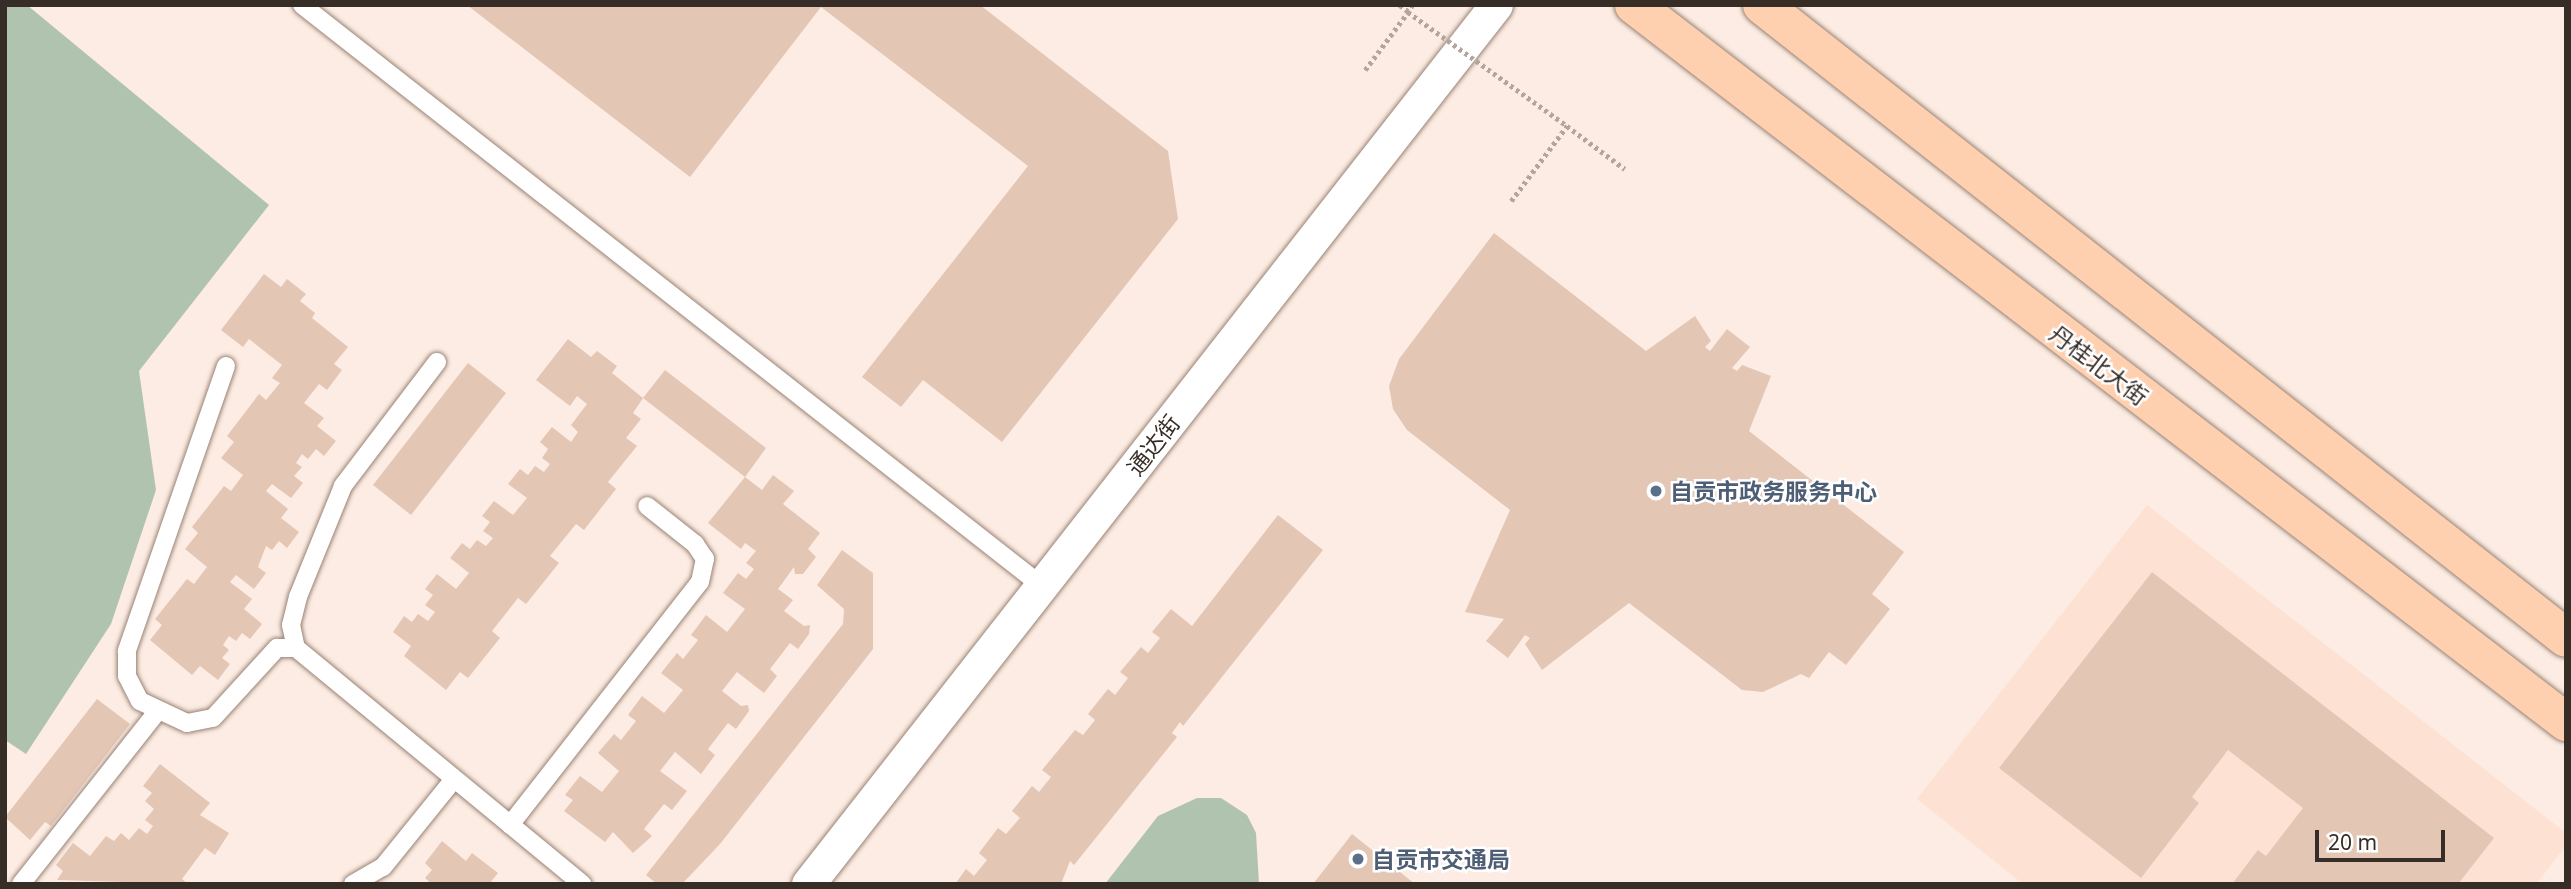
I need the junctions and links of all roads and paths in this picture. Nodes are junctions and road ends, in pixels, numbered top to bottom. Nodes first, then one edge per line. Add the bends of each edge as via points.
1 (302, 5) edge
2 (1399, 5) edge
3 (1413, 5) edge
4 (1496, 5) edge
5 (1634, 5) edge
6 (1762, 5) edge
7 (1408, 12) junction
8 (1365, 69) dead end
9 (1567, 126) junction
10 (1625, 169) dead end
11 (1511, 201) dead end
12 (437, 362) dead end
13 (226, 366) dead end
14 (647, 506) dead end
15 (1042, 586) junction
16 (2566, 638) edge
17 (296, 648) junction
18 (157, 712) junction
19 (2566, 722) edge
20 (454, 779) junction
21 (510, 825) junction
22 (21, 884) edge
23 (353, 884) edge
24 (582, 884) edge
25 (808, 884) edge

1 - 15 lane
2 - 7 path
3 - 7 path, bridge
4 - 15 street, 通达街
5 - 19 main road, 丹桂北大街
6 - 16 main road
7 - 8 path
7 - 9 path, bridge
9 - 10 path
9 - 11 path
12 - 17 lane via 343,486 298,597 291,625
13 - 18 lane via 127,651 127,676 140,701
14 - 21 lane via 695,544 705,559 700,582
15 - 25 street, 通达街
17 - 18 lane via 277,648 213,718 187,723
17 - 20 lane
18 - 22 lane
20 - 21 lane
20 - 23 lane via 383,867
21 - 24 lane

